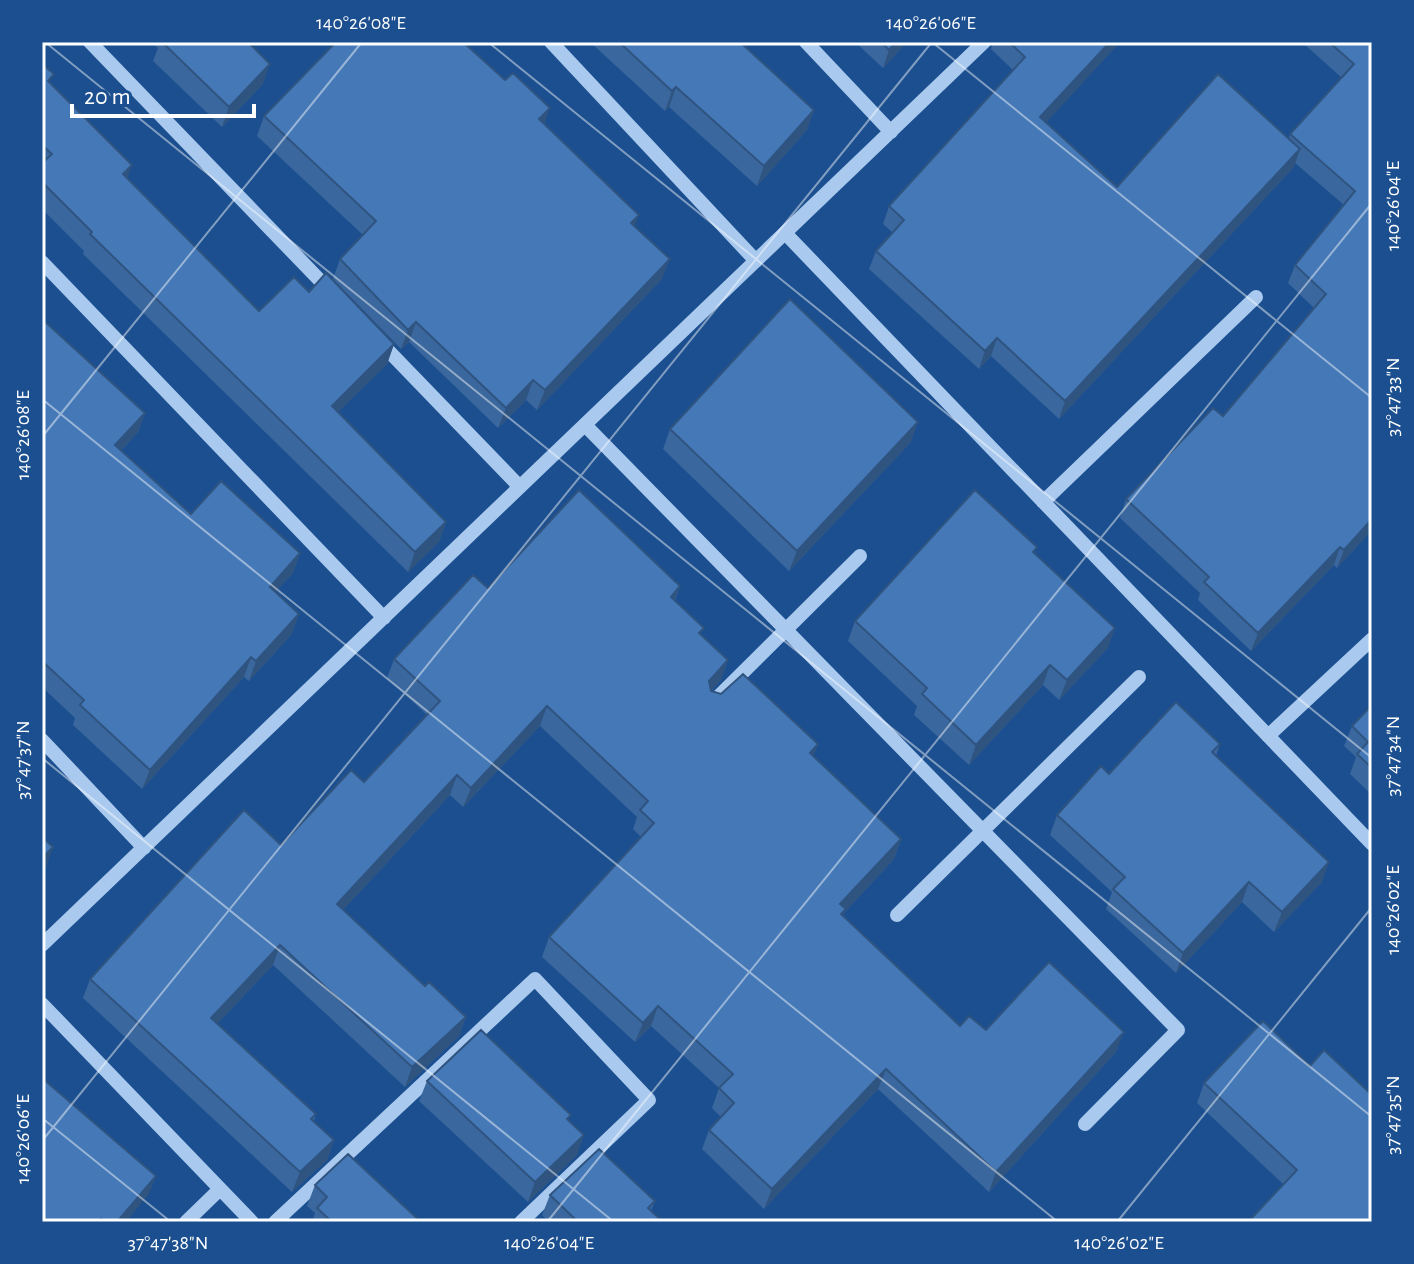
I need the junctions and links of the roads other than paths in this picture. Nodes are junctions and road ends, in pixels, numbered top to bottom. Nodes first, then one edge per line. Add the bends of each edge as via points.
1 (90, 42) edge
2 (551, 42) edge
3 (806, 42) edge
4 (984, 42) edge
5 (891, 132) junction
6 (785, 233) junction
7 (756, 261) junction
8 (42, 262) edge
9 (1256, 297) dead end
10 (344, 304) edge
11 (366, 327) edge
12 (585, 425) junction
13 (520, 487) junction
14 (1043, 502) junction
15 (860, 556) dead end
16 (384, 618) junction
17 (786, 630) junction
18 (1372, 639) edge
19 (1139, 677) dead end
20 (711, 704) edge
21 (1268, 736) junction
22 (42, 740) edge
23 (982, 831) junction
24 (1372, 844) edge
25 (144, 848) junction
26 (897, 915) dead end
27 (42, 945) edge
28 (42, 1004) edge
29 (1085, 1124) dead end
30 (220, 1189) junction
31 (186, 1222) edge
32 (252, 1222) edge
33 (275, 1222) edge
34 (521, 1222) edge

1 - 10 street
2 - 7 street
3 - 5 street
4 - 5 street
5 - 6 street
6 - 7 street
6 - 14 street
7 - 12 street
8 - 16 street
9 - 14 street
11 - 13 street
12 - 13 street
12 - 17 street
13 - 16 street
14 - 21 street
15 - 17 street
16 - 25 street
17 - 20 street
17 - 23 street
18 - 21 street
19 - 23 street
21 - 24 street
22 - 25 street
23 - 26 street
23 - 29 street via 1178,1030
25 - 27 street
28 - 30 street
30 - 31 street
30 - 32 street
33 - 34 street via 535,979 649,1100

